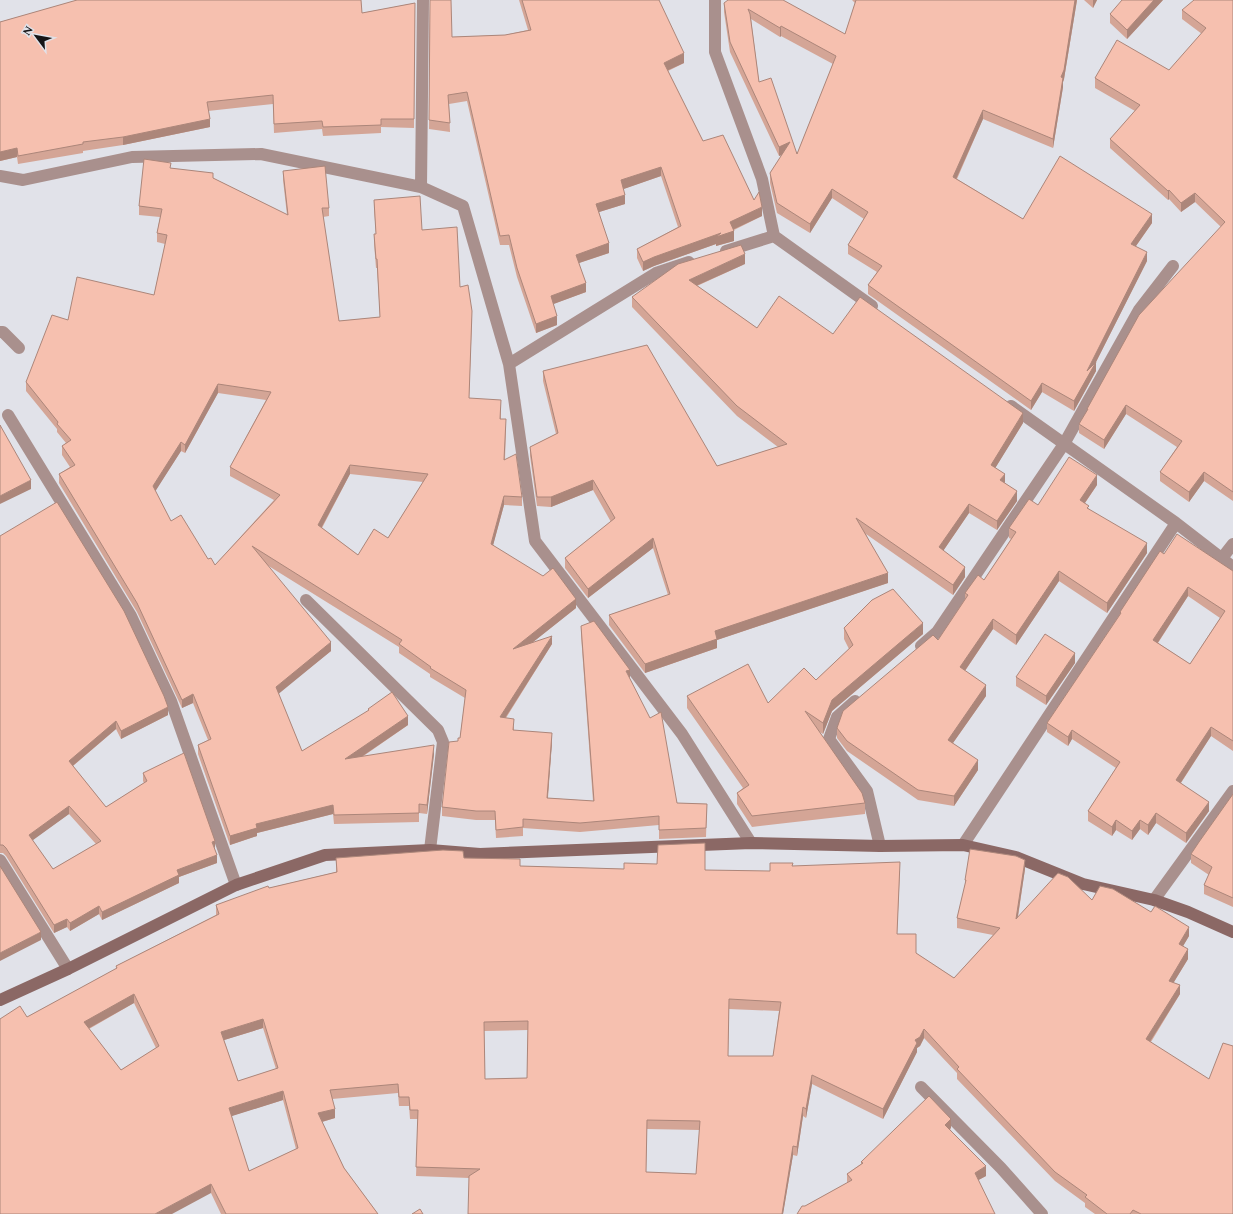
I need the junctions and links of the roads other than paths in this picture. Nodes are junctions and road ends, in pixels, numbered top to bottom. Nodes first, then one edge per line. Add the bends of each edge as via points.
1 (423, 0) edge
2 (716, 0) edge
3 (0, 176) edge
4 (421, 187) junction
5 (774, 236) junction
6 (715, 254) edge
7 (700, 259) edge
8 (1173, 266) dead end
9 (884, 315) edge
10 (0, 332) edge
11 (19, 348) dead end
12 (508, 364) junction
13 (1000, 398) edge
14 (8, 415) dead end
15 (1064, 444) junction
16 (1176, 523) junction
17 (1233, 544) edge
18 (1222, 558) junction
19 (1233, 567) edge
20 (306, 600) dead end
21 (914, 652) edge
22 (867, 692) edge
23 (1233, 791) edge
24 (751, 843) junction
25 (963, 845) junction
26 (880, 846) junction
27 (430, 850) junction
28 (0, 860) edge
29 (236, 885) junction
30 (1154, 900) junction
31 (1233, 932) edge
32 (68, 969) junction
33 (0, 1000) edge
34 (921, 1087) dead end
35 (1042, 1214) edge

1 - 4 street
2 - 5 street via 715,52 762,179
3 - 4 street via 23,180 132,157 261,154
4 - 12 street via 463,206
5 - 6 street
5 - 9 street
7 - 12 street via 656,273
8 - 15 street via 1139,310
10 - 11 street
12 - 24 street via 534,541 682,734
13 - 15 street
14 - 29 street via 131,616 171,701
15 - 16 street
15 - 21 street via 937,632
16 - 18 street
16 - 25 street
17 - 18 street
18 - 19 street
20 - 27 street via 438,730 444,742
22 - 26 street via 837,717 829,739 868,791
23 - 30 street
24 - 26 street
24 - 27 street via 480,854
25 - 26 street
25 - 30 street via 1016,857 1083,884
27 - 29 street via 325,855
28 - 32 street
29 - 32 street
30 - 31 street
32 - 33 street
34 - 35 street via 1001,1168

